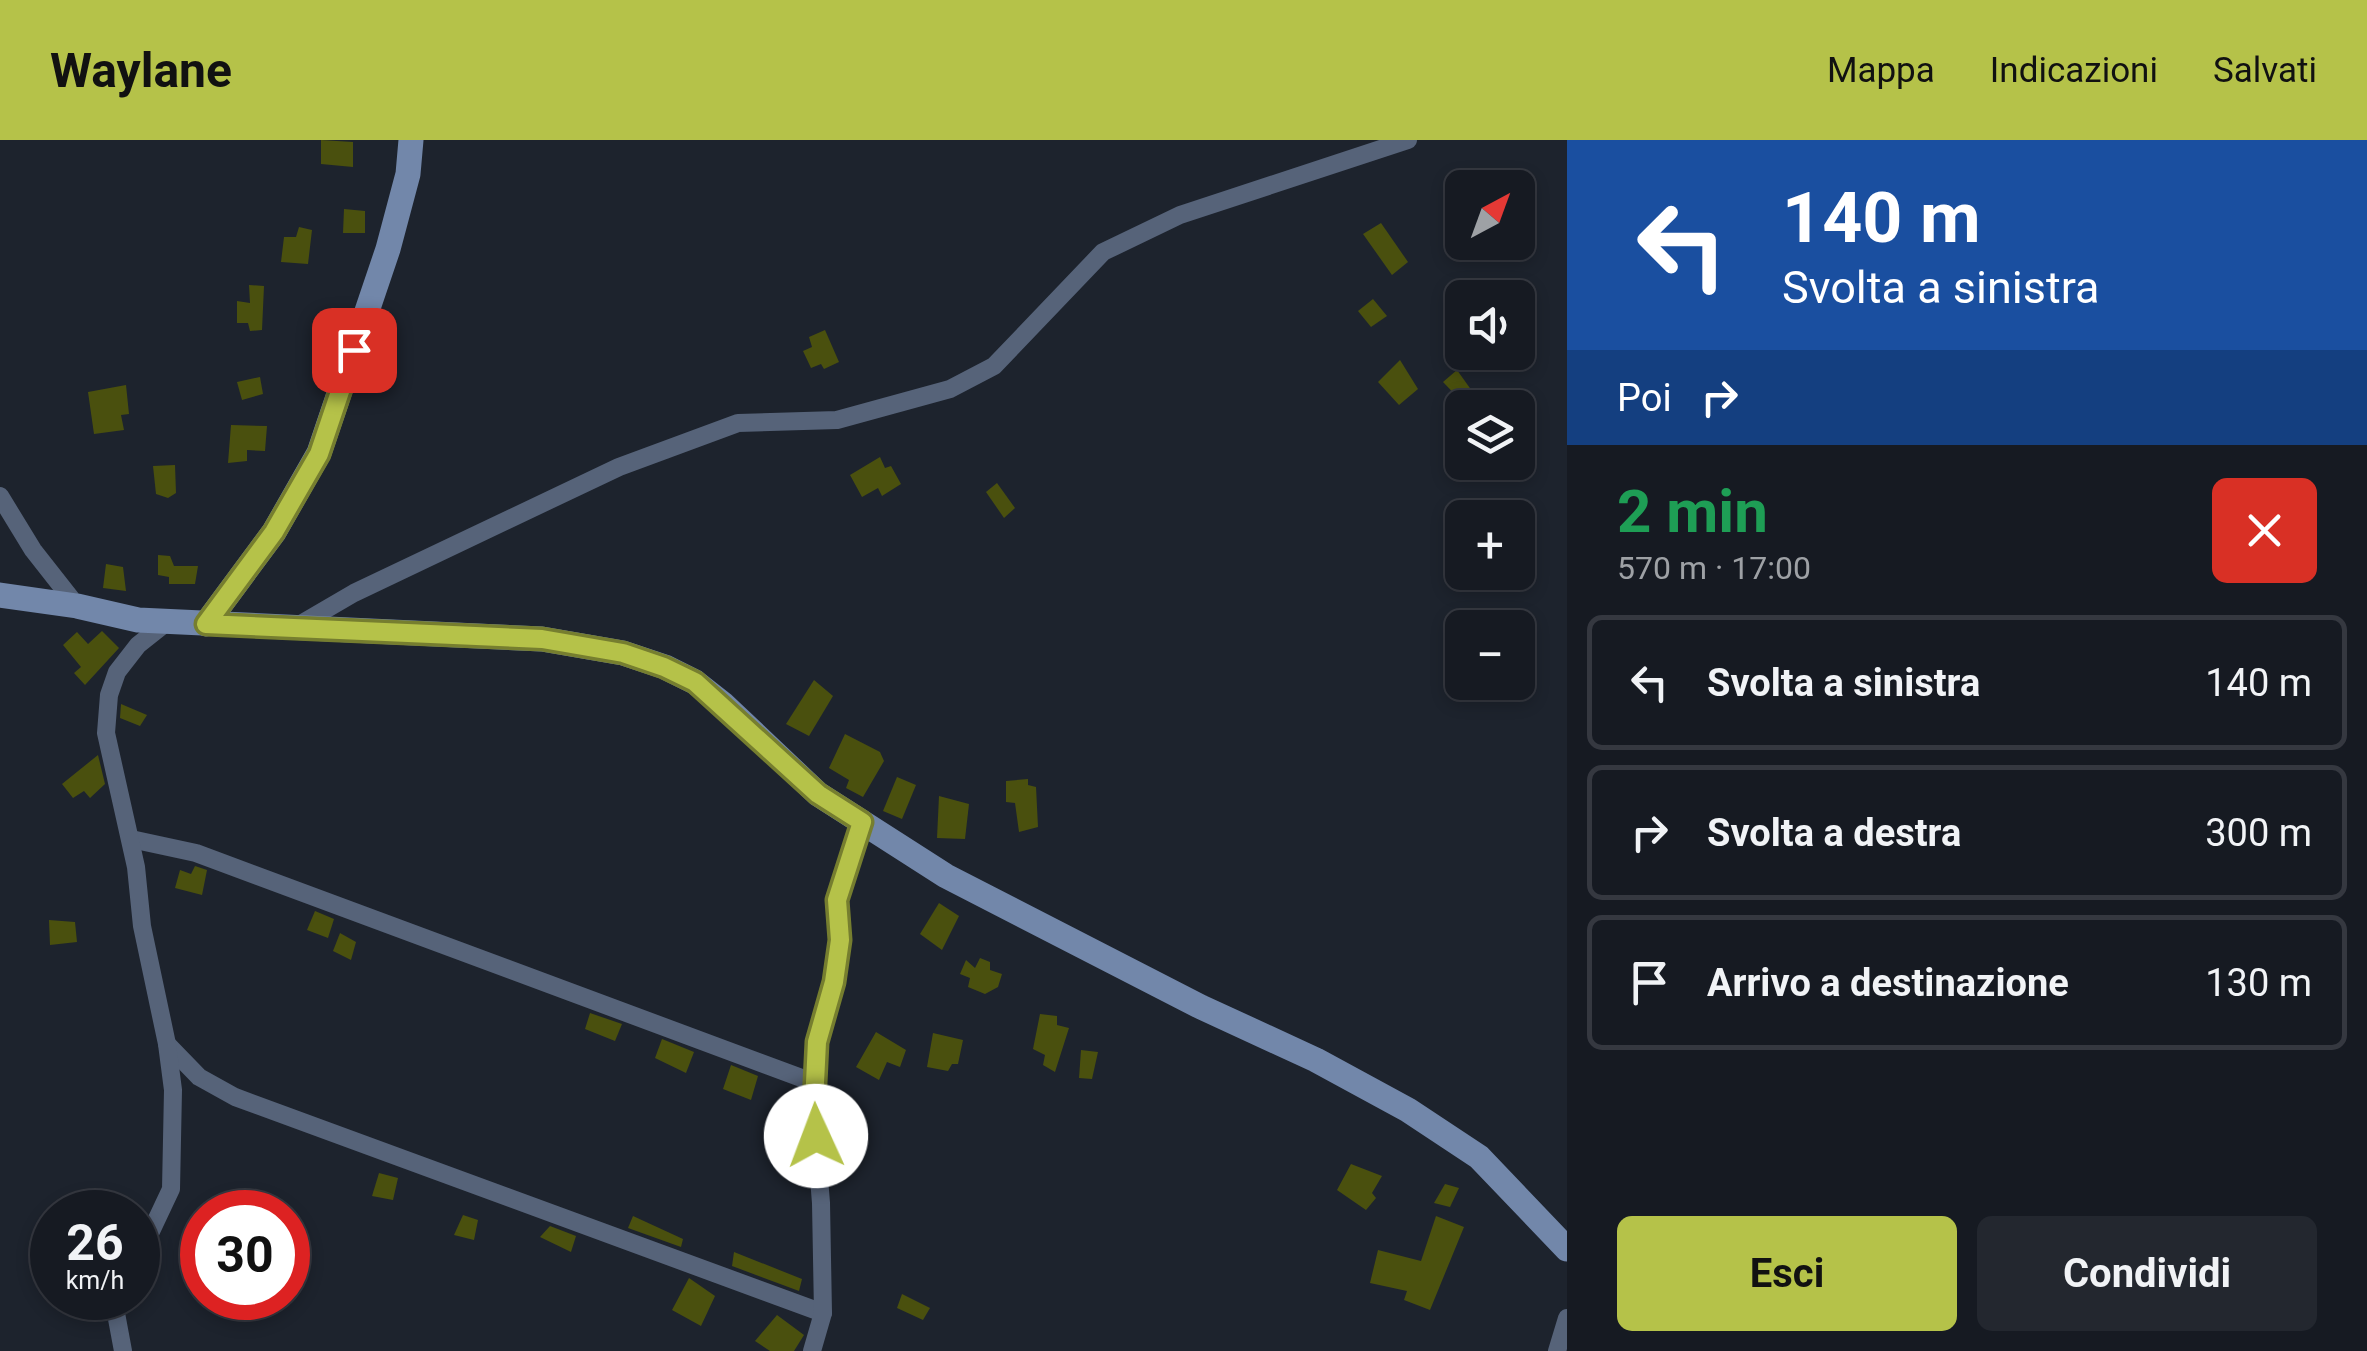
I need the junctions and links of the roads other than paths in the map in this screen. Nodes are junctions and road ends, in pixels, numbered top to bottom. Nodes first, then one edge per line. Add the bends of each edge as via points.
1 (410, 140) edge
2 (1408, 140) edge
3 (0, 496) edge
4 (0, 595) edge
5 (77, 606) junction
6 (167, 622) junction
7 (206, 624) junction
8 (294, 629) junction
9 (862, 822) junction
10 (131, 839) junction
11 (167, 1044) junction
12 (814, 1083) junction
13 (160, 1213) edge
14 (1567, 1248) edge
15 (823, 1313) junction
16 (1567, 1318) edge
17 (117, 1320) edge
18 (122, 1351) edge
19 (812, 1351) edge
20 (1557, 1351) edge

1 - 7 main road via 388,249 319,454 274,532
2 - 8 street via 1180,215 1103,252 994,366 950,389 837,420 738,424 653,454 354,593
3 - 5 street
4 - 5 main road
5 - 6 main road
6 - 7 main road
6 - 10 street via 116,672 109,695 106,733
7 - 8 main road
8 - 9 main road via 542,639 623,653 695,682 818,794
9 - 12 street via 837,900 840,940
9 - 14 main road via 946,876 1408,1110 1479,1157
10 - 11 street
10 - 12 street via 196,854
11 - 13 street via 171,1189
11 - 15 street via 199,1077 235,1097
12 - 15 street
15 - 19 street
16 - 20 street
17 - 18 street

